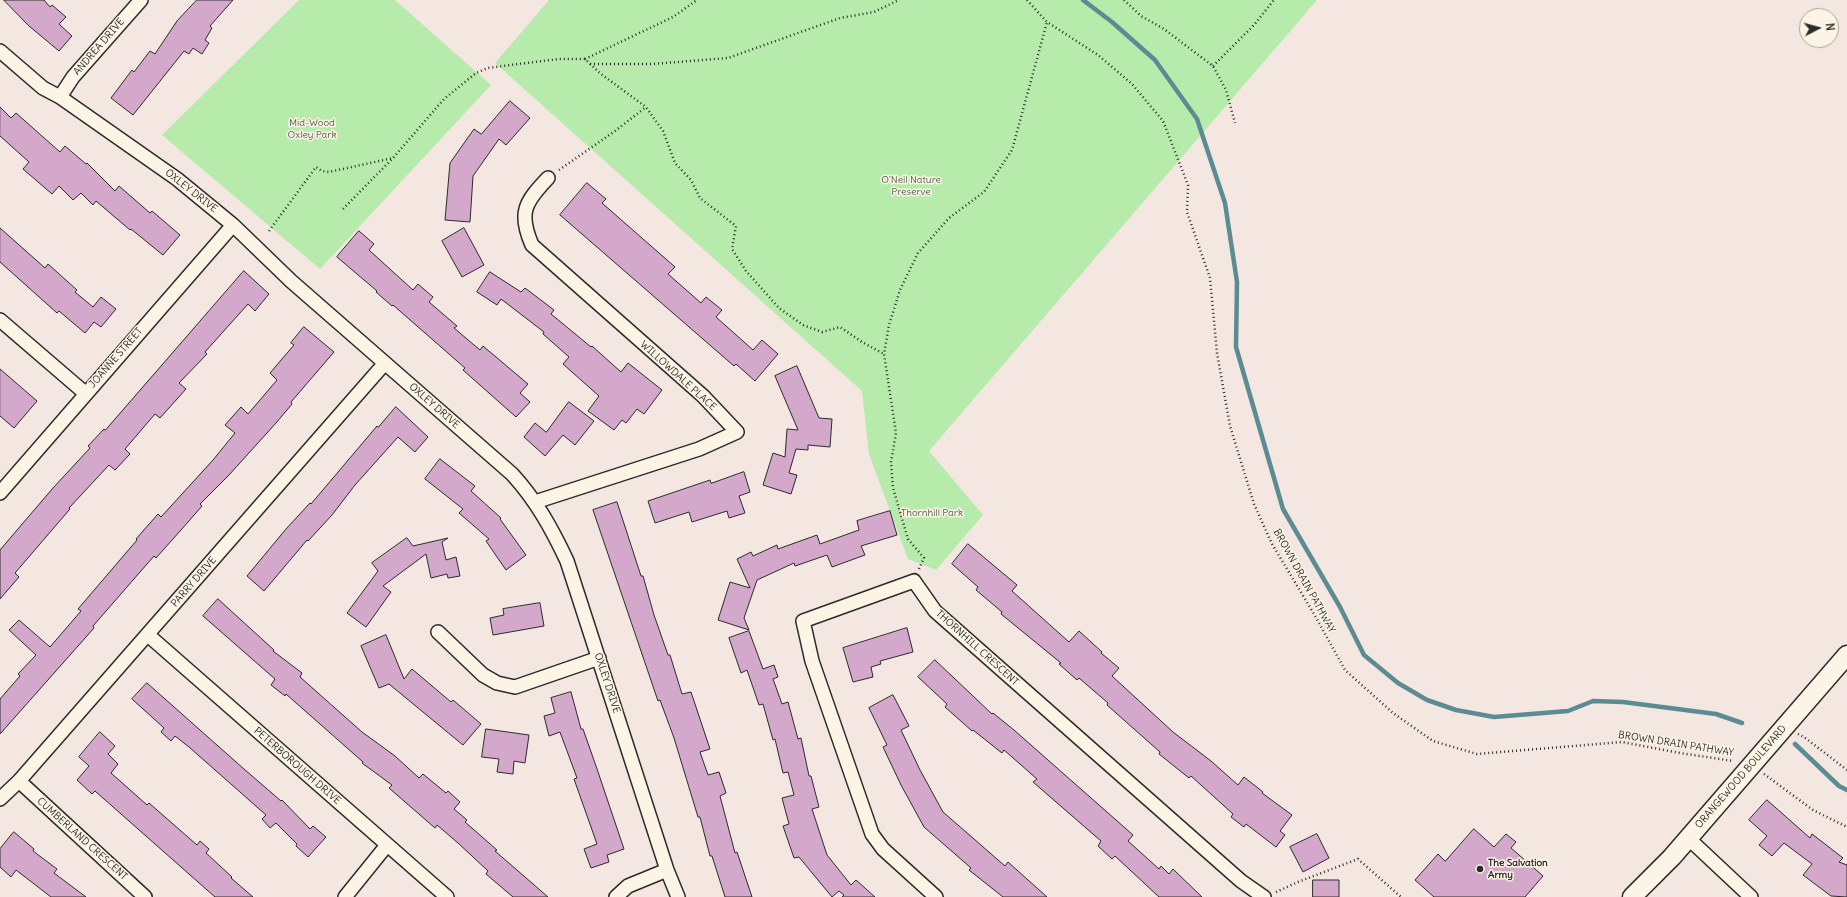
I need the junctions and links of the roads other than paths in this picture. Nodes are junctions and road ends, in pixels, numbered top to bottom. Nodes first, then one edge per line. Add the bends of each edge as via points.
1 (141, 0) edge
2 (0, 51) edge
3 (60, 97) junction
4 (548, 178) road end
5 (233, 225) junction
6 (0, 320) edge
7 (384, 363) junction
8 (85, 393) junction
9 (0, 493) edge
10 (535, 502) junction
11 (438, 632) dead end
12 (148, 635) junction
13 (1847, 655) edge
14 (599, 658) junction
15 (18, 781) junction
16 (0, 799) edge
17 (1688, 838) junction
18 (387, 845) junction
19 (667, 870) junction
20 (1269, 896) edge
21 (145, 897) edge
22 (345, 897) edge
23 (447, 897) edge
24 (616, 897) edge
25 (678, 897) edge
26 (936, 897) edge
27 (1632, 897) edge
28 (1751, 897) edge

1 - 3 street, ANDREA DRIVE via 73,77
2 - 3 street, OXLEY DRIVE via 43,88
3 - 5 street, OXLEY DRIVE via 177,179
4 - 10 street, WILLOWDALE PLACE via 532,195 526,207 524,220 532,245 703,396 737,432 698,449
5 - 7 street, OXLEY DRIVE via 291,281
5 - 8 street, JOANNE STREET
6 - 8 street
7 - 10 street, OXLEY DRIVE via 512,474
7 - 12 street, PARRY DRIVE
8 - 9 street, JOANNE STREET
10 - 14 street, OXLEY DRIVE via 554,531
11 - 14 street via 483,675 497,683 515,687
12 - 15 street, PARRY DRIVE
12 - 18 street, PETERBOROUGH DRIVE
13 - 17 street, ORANGEWOOD BOULEVARD
14 - 19 street, OXLEY DRIVE
15 - 16 street, PARRY DRIVE
15 - 21 street, CUMBERLAND CRESCENT
17 - 27 street, ORANGEWOOD BOULEVARD
17 - 28 street
18 - 22 street
18 - 23 street, PETERBOROUGH DRIVE
19 - 24 street via 628,886
19 - 25 street, OXLEY DRIVE
20 - 26 street, THORNHILL CRESCENT via 1242,881 935,611 914,581 803,621 812,661 872,834 883,849

